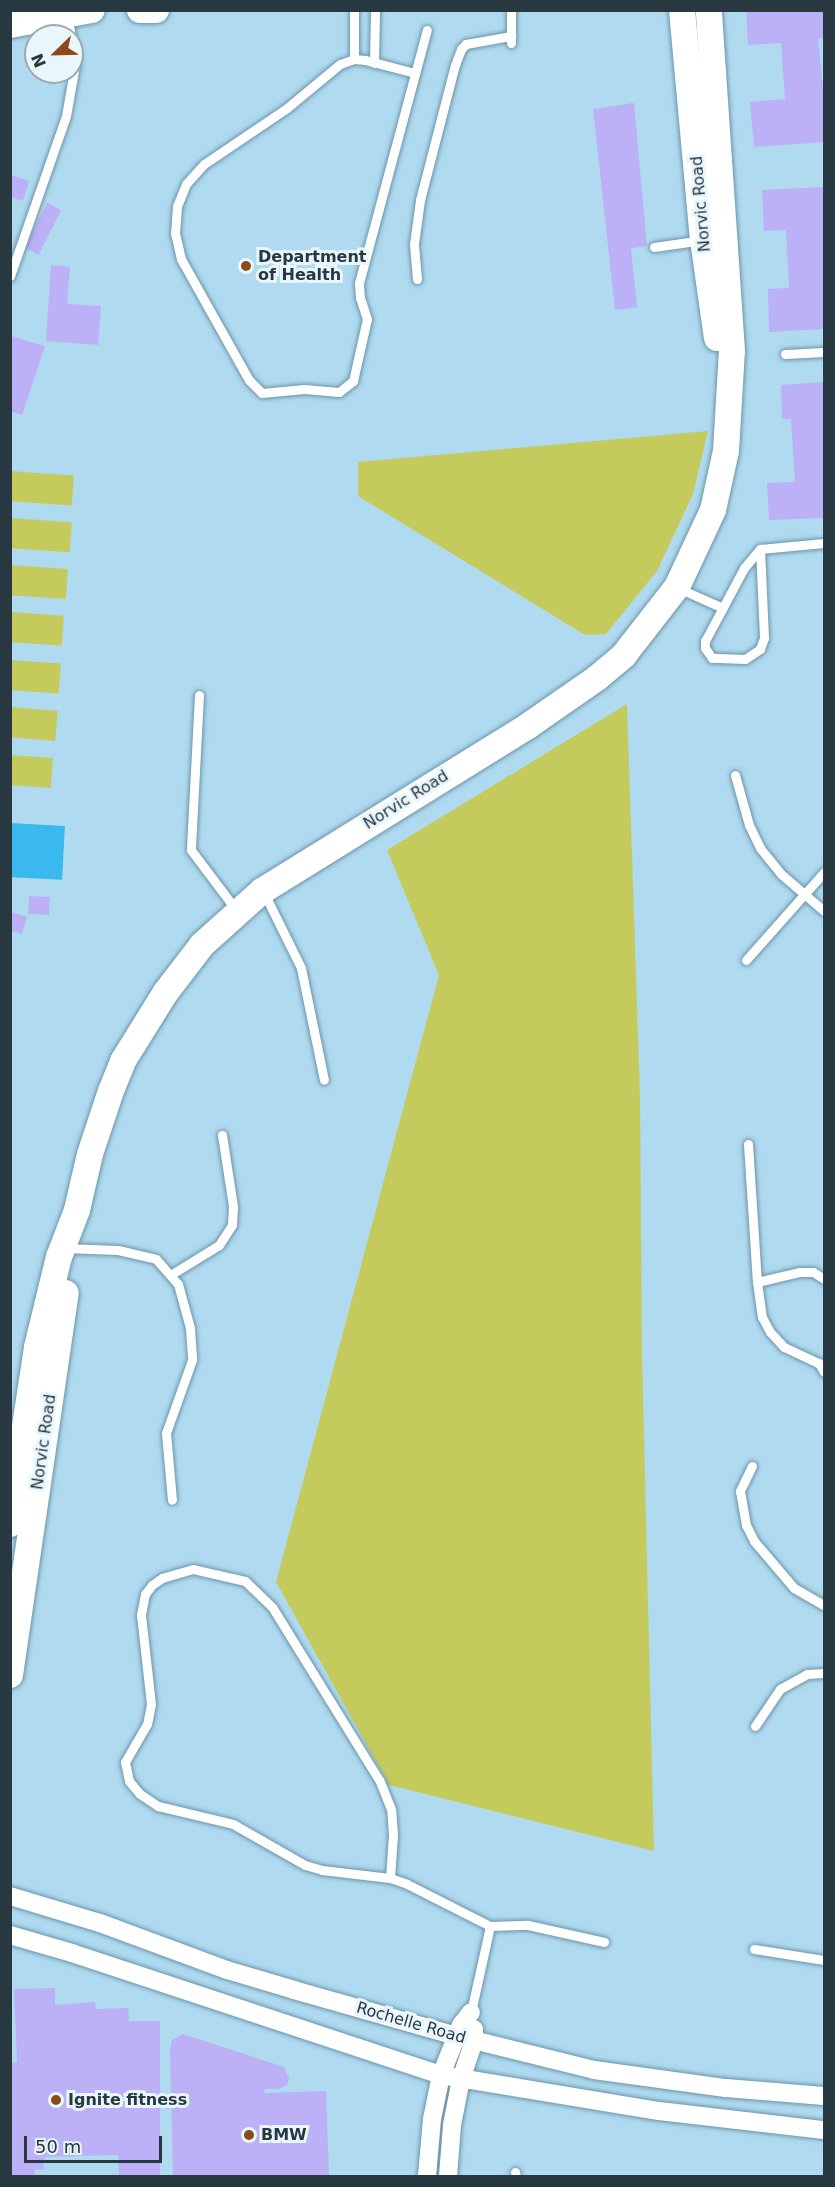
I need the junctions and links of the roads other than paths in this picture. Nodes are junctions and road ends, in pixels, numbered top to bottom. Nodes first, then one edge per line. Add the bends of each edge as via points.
1 (92, 10) edge
2 (140, 10) edge
3 (156, 10) edge
4 (354, 10) edge
5 (375, 10) edge
6 (511, 10) edge
7 (682, 10) edge
8 (709, 10) edge
9 (65, 12) edge
10 (10, 25) edge
11 (427, 30) dead end
12 (354, 59) junction
13 (374, 63) junction
14 (415, 73) junction
15 (715, 238) junction
16 (654, 247) dead end
17 (10, 276) edge
18 (417, 279) dead end
19 (825, 352) edge
20 (785, 354) dead end
21 (825, 543) edge
22 (760, 549) junction
23 (677, 587) junction
24 (723, 608) junction
25 (199, 695) dead end
26 (735, 775) dead end
27 (825, 872) edge
28 (262, 891) junction
29 (806, 894) junction
30 (825, 911) edge
31 (237, 912) junction
32 (746, 960) dead end
33 (324, 1080) dead end
34 (222, 1135) dead end
35 (748, 1144) dead end
36 (68, 1249) junction
37 (172, 1274) junction
38 (824, 1277) edge
39 (757, 1282) junction
40 (822, 1361) edge
41 (825, 1372) edge
42 (752, 1466) dead end
43 (172, 1500) dead end
44 (10, 1524) edge
45 (825, 1605) edge
46 (825, 1672) edge
47 (10, 1675) edge
48 (755, 1726) dead end
49 (390, 1878) junction
50 (10, 1896) edge
51 (490, 1926) junction
52 (10, 1935) edge
53 (604, 1942) dead end
54 (754, 1949) dead end
55 (825, 1960) edge
56 (471, 2012) joint
57 (465, 2038) junction
58 (441, 2074) junction
59 (461, 2079) junction
60 (825, 2096) edge
61 (825, 2130) edge
62 (427, 2176) edge
63 (448, 2176) edge

1 - 9 street
2 - 3 street
4 - 12 lane
5 - 13 lane
6 - 18 lane via 512,39 466,44 454,65 420,200 414,244
7 - 15 street, Norvic Road
8 - 15 street, Norvic Road via 715,120
9 - 10 street
9 - 17 lane via 75,53 75,75 66,116
11 - 14 lane
12 - 13 lane
12 - 14 lane via 334,67 287,108 204,164 186,184 177,206 177,243 189,276 249,380 262,393 304,389 339,392 353,381 368,319 359,283
13 - 14 lane
15 - 16 lane
15 - 23 street, Norvic Road via 732,351 726,451 712,510
19 - 20 lane
21 - 22 lane
22 - 24 lane via 744,568
22 - 24 lane via 764,638 760,649 745,659 712,658 707,654 705,641
23 - 24 lane
23 - 28 street, Norvic Road via 624,655 597,678 528,726
25 - 31 lane via 191,850
26 - 29 lane via 760,848 781,874
27 - 29 lane
28 - 31 street, Norvic Road
28 - 33 lane via 301,968
29 - 30 lane
29 - 32 lane
31 - 36 street, Norvic Road via 183,967 123,1061 90,1154
34 - 37 lane via 233,1206 232,1225 219,1245
35 - 39 lane
36 - 37 lane via 107,1248 137,1254 156,1259
36 - 44 street, Norvic Road via 37,1347
36 - 47 street, Norvic Road
37 - 43 lane via 186,1306 192,1360 166,1433
38 - 39 lane via 799,1272
39 - 40 lane via 762,1317 770,1332 784,1347
40 - 41 lane
42 - 45 lane via 740,1491 746,1525 754,1541 794,1588
46 - 48 lane via 807,1674 780,1689
49 - 49 lane via 391,1809 379,1780 272,1607 245,1581 193,1569 152,1585 145,1594 141,1615 149,1714 125,1762 129,1781 158,1806 232,1824 304,1865
49 - 51 lane
50 - 57 street, Rochelle Road via 99,1923 227,1970
51 - 53 lane via 528,1925
51 - 56 lane
52 - 58 street
54 - 55 lane
56 - 57 street via 465,2019
57 - 58 street
57 - 59 street
57 - 60 street, Rochelle Road via 594,2070 726,2088
58 - 59 street
58 - 62 street
59 - 61 street via 659,2110
59 - 63 street via 449,2144

